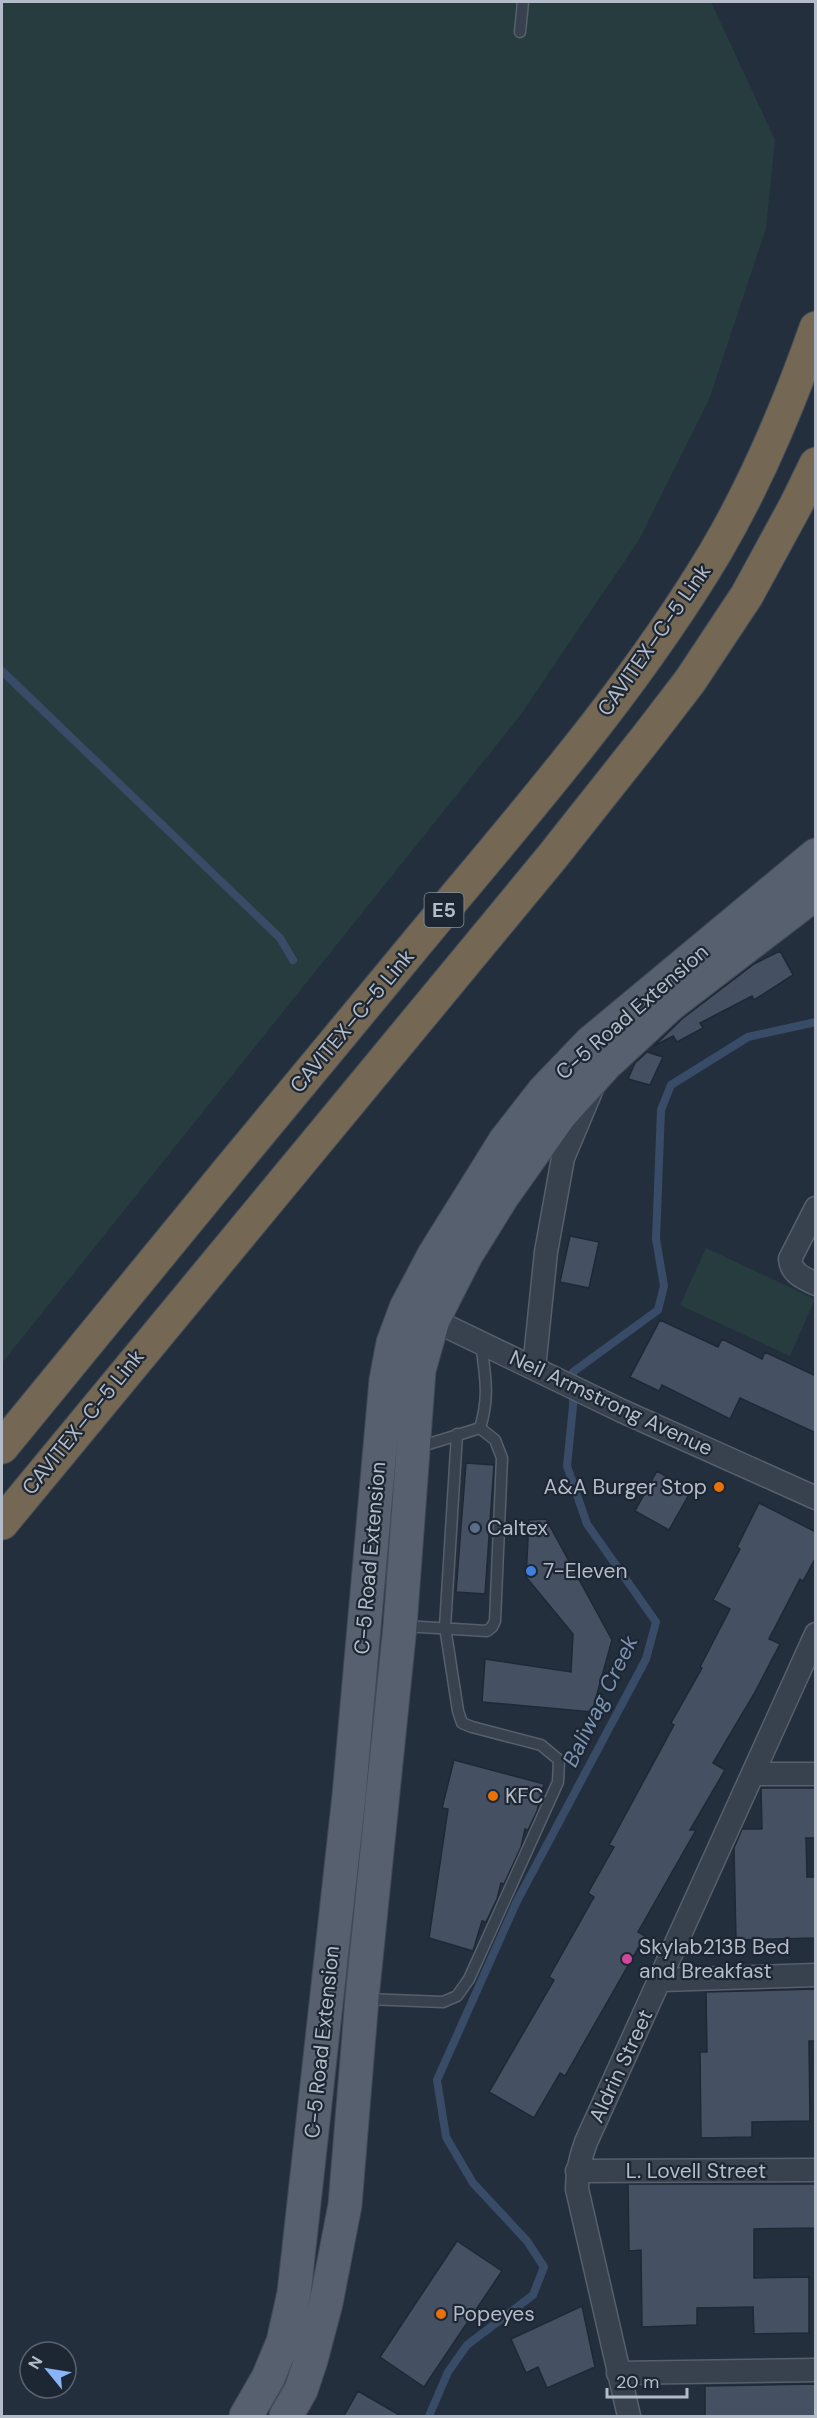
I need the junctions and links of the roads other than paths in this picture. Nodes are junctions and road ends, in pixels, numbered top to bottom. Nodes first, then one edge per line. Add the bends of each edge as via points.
1 (523, 2) edge
2 (520, 32) dead end
3 (816, 328) edge
4 (816, 464) edge
5 (816, 855) edge
6 (815, 897) edge
7 (605, 1065) junction
8 (816, 1208) edge
9 (816, 1284) edge
10 (419, 1314) junction
11 (480, 1342) junction
12 (534, 1368) junction
13 (480, 1428) junction
14 (457, 1434) junction
15 (2, 1447) edge
16 (412, 1449) junction
17 (816, 1498) edge
18 (2, 1523) edge
19 (400, 1626) junction
20 (445, 1627) junction
21 (816, 1634) edge
22 (754, 1774) junction
23 (816, 1774) edge
24 (816, 1975) edge
25 (661, 1980) junction
26 (362, 1998) junction
27 (816, 2170) edge
28 (577, 2171) junction
29 (816, 2370) edge
30 (618, 2373) junction
31 (246, 2416) edge
32 (287, 2416) edge
33 (629, 2416) edge

1 - 2 lane
3 - 15 highway, CAVITEX–C-5 Link / E5 via 787,406 718,548 633,676
4 - 18 highway, CAVITEX–C-5 Link / E5 via 747,595 662,718 552,857
5 - 10 main road, C-5 Road Extension via 590,1043 544,1091 506,1141 434,1255
6 - 7 main road, C-5 Road Extension via 671,1004
7 - 10 main road, C-5 Road Extension via 560,1115 466,1255
7 - 12 street via 563,1158 546,1252
8 - 9 street via 790,1258 796,1273
10 - 11 street, Neil Armstrong Avenue
10 - 16 main road, C-5 Road Extension
10 - 31 main road, C-5 Road Extension via 393,1343 386,1380 349,1796 294,2293 283,2342
11 - 12 street, Neil Armstrong Avenue
11 - 13 lane via 487,1407
12 - 17 street, Neil Armstrong Avenue
13 - 14 lane
13 - 20 lane via 495,1440 502,1458 495,1621 487,1631
14 - 16 lane
14 - 20 lane
16 - 19 main road, C-5 Road Extension
19 - 20 lane
19 - 26 main road, C-5 Road Extension
20 - 26 lane via 462,1723 541,1745 559,1760 558,1782 469,1979 457,1995 443,2002
21 - 22 street, Aldrin Street
22 - 23 street
22 - 25 street, Aldrin Street
24 - 25 street
25 - 28 street, Aldrin Street via 586,2142
26 - 32 main road, C-5 Road Extension via 343,2216 311,2360
27 - 28 street, L. Lovell Street
28 - 30 street, Aldrin Street via 579,2198
29 - 30 street
30 - 33 street, Aldrin Street

